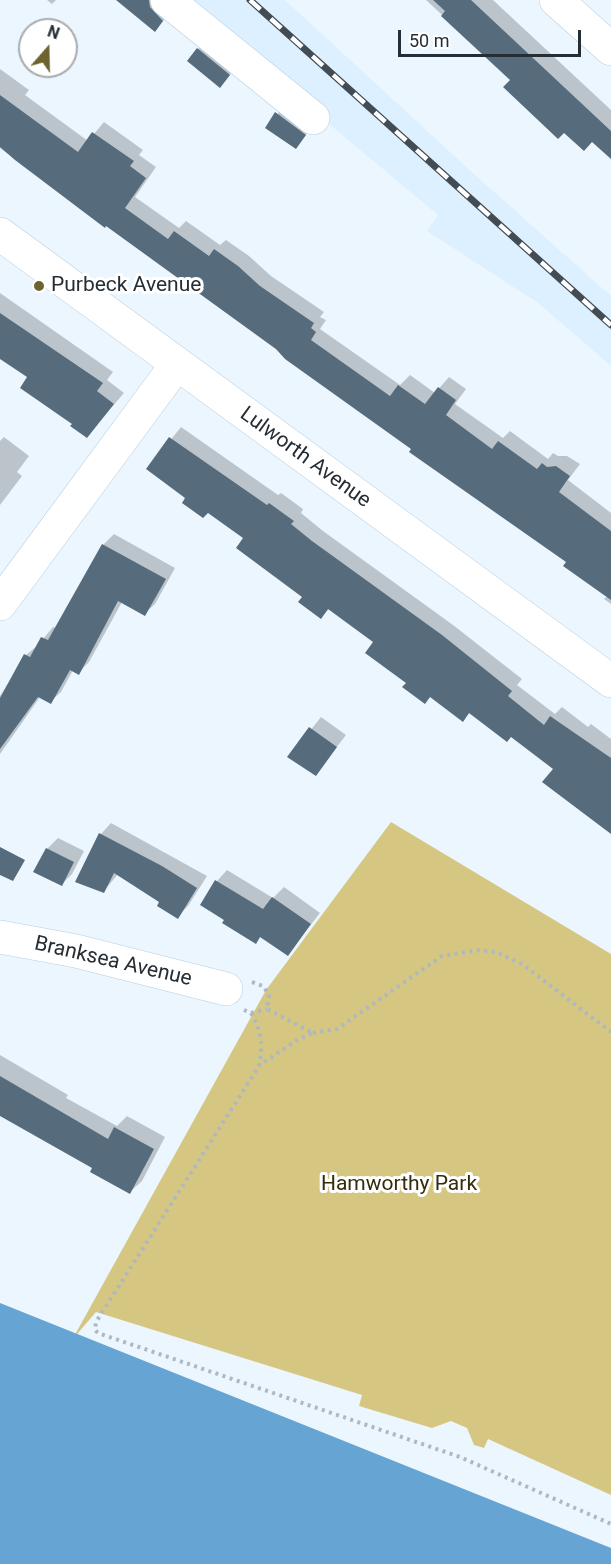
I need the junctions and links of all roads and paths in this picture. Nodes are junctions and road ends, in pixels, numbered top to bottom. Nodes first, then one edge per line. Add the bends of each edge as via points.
1 (166, 0) edge
2 (560, 1) edge
3 (611, 49) edge
4 (313, 118) dead end
5 (0, 234) edge
6 (177, 364) junction
7 (0, 604) edge
8 (611, 681) edge
9 (0, 937) edge
10 (226, 989) joint
11 (267, 1009) junction
12 (611, 1032) edge
13 (313, 1033) junction
14 (259, 1066) junction
15 (611, 1524) edge

1 - 4 street
2 - 3 street
5 - 6 street, Lulworth Avenue
6 - 7 street
6 - 8 street, Lulworth Avenue
9 - 10 street, Branksea Avenue via 76,951
10 - 11 path via 242,978 263,986 269,995
11 - 13 path
11 - 14 path via 251,1013 263,1046
12 - 13 path via 522,964 496,952 480,950 442,956 337,1029
13 - 14 path
14 - 15 path via 96,1322 98,1334 460,1457

